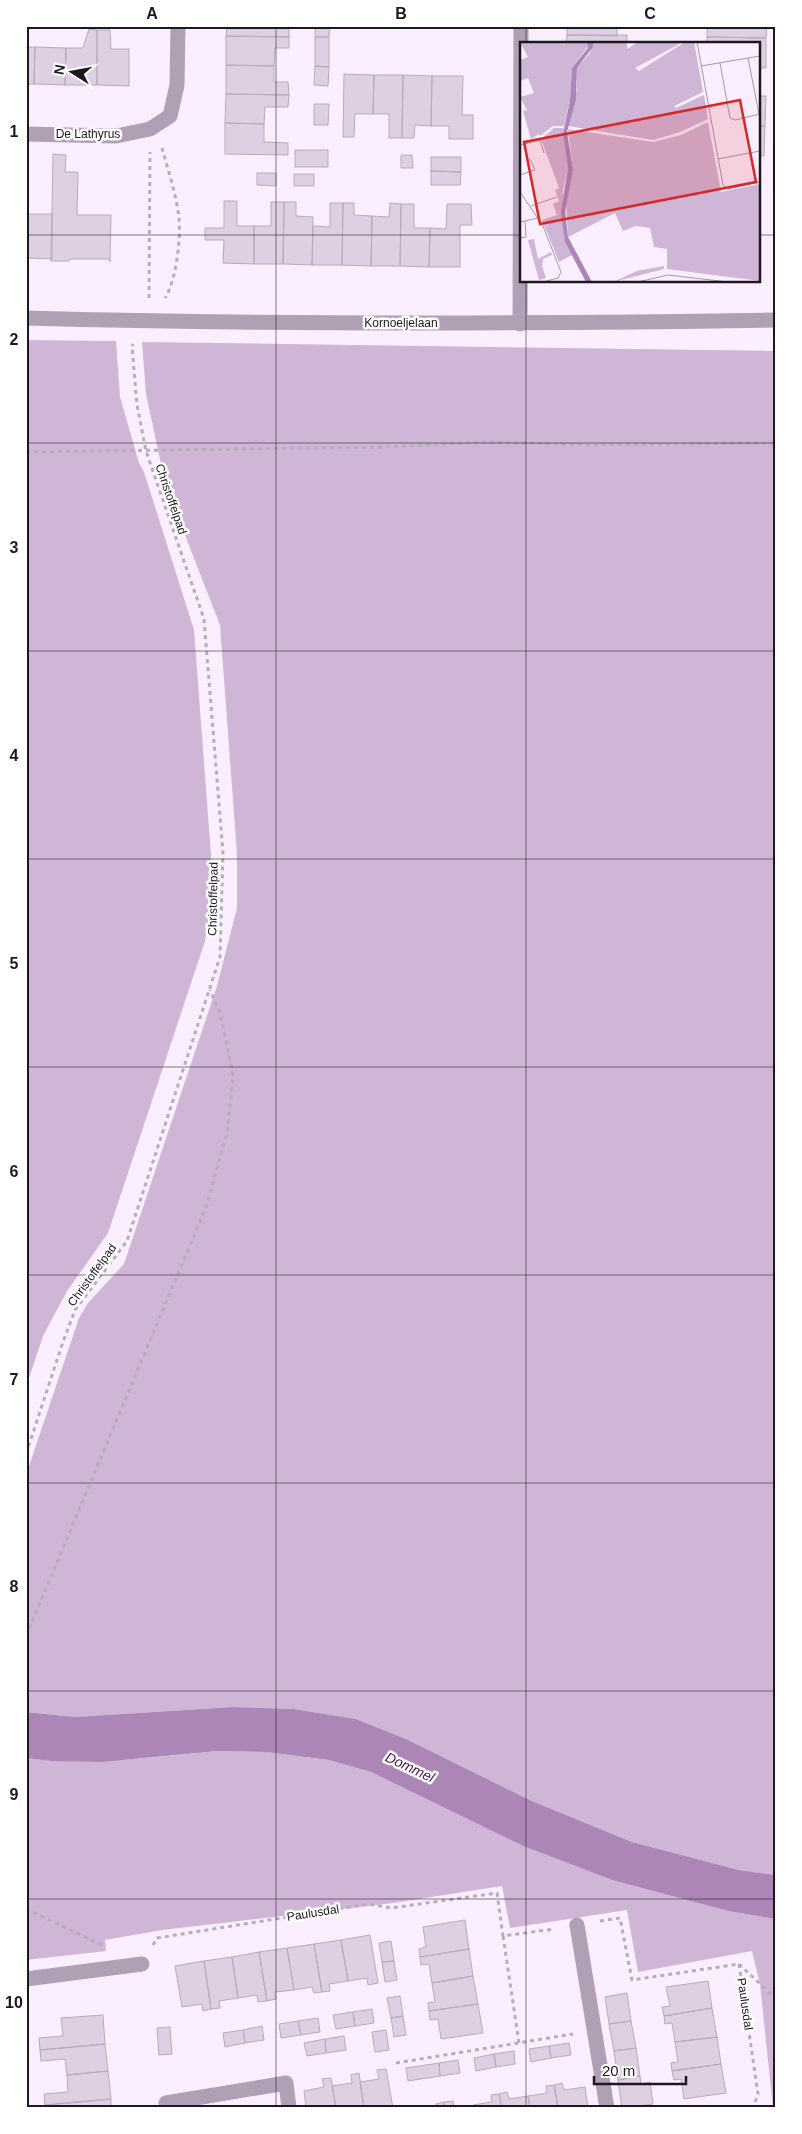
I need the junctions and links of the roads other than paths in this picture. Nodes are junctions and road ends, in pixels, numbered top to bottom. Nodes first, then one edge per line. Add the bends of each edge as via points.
1 (178, 26) edge
2 (521, 26) edge
3 (521, 42) edge
4 (26, 134) edge
5 (520, 282) edge
6 (26, 318) edge
7 (776, 320) edge
8 (520, 324) junction
9 (577, 1926) road end
10 (142, 1964) road end
11 (26, 1978) edge
12 (166, 2103) dead end
13 (289, 2108) edge
14 (607, 2108) edge

1 - 4 street, De Lathyrus via 177,85 170,116 150,129 116,136
2 - 3 street
5 - 8 street
6 - 8 street, Kornoeljelaan
7 - 8 street, Kornoeljelaan
9 - 14 street
10 - 11 street
12 - 13 street via 286,2083

